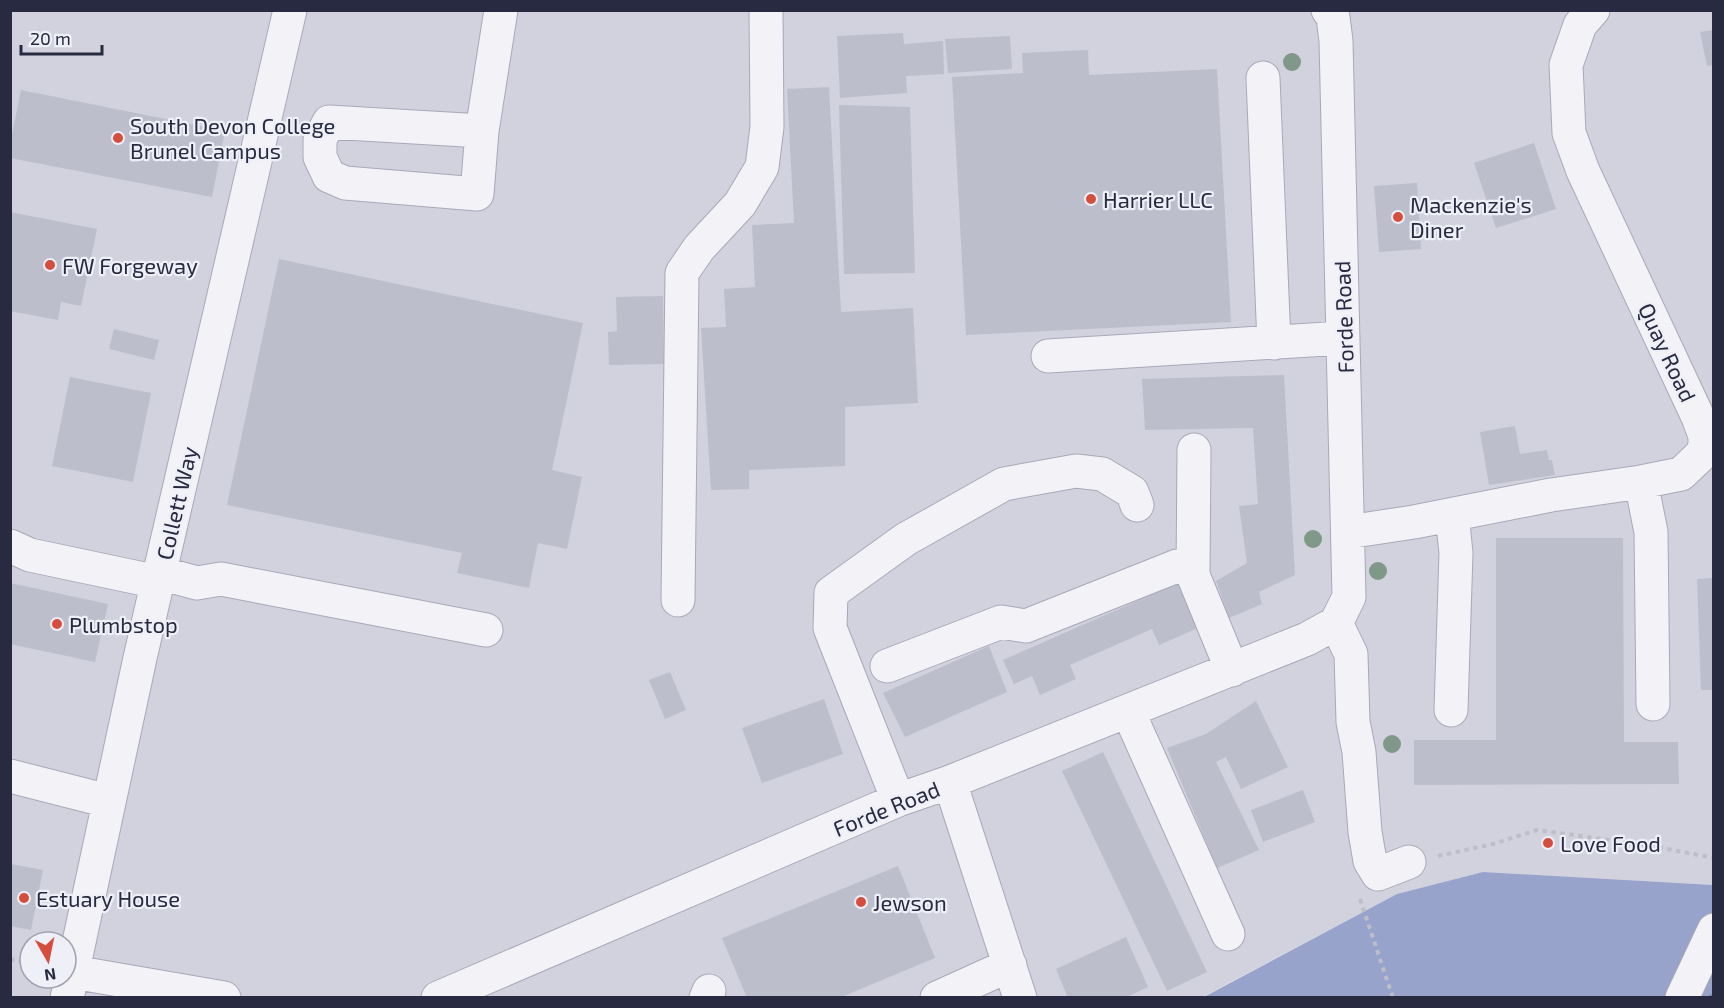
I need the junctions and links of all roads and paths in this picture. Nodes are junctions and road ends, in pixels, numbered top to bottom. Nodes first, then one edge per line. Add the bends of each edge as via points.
1 (290, 10) edge
2 (501, 10) edge
3 (766, 10) edge
4 (1328, 10) edge
5 (1593, 10) edge
6 (1263, 78) dead end
7 (482, 131) junction
8 (1343, 338) junction
9 (1274, 343) junction
10 (1048, 356) dead end
11 (1194, 450) dead end
12 (1641, 482) junction
13 (1137, 505) dead end
14 (1452, 515) junction
15 (1348, 532) junction
16 (10, 546) edge
17 (1193, 566) junction
18 (159, 578) junction
19 (678, 600) dead end
20 (1336, 623) junction
21 (486, 630) dead end
22 (887, 666) dead end
23 (1232, 670) junction
24 (1653, 704) dead end
25 (1451, 710) dead end
26 (1128, 711) junction
27 (10, 776) edge
28 (950, 782) junction
29 (898, 800) junction
30 (108, 801) junction
31 (1713, 858) edge
32 (1409, 862) joint
33 (1359, 897) dead end
34 (1713, 930) edge
35 (1228, 934) dead end
36 (78, 946) edge
37 (1010, 965) junction
38 (78, 986) edge
39 (224, 998) edge
40 (438, 998) edge
41 (937, 998) edge
42 (1020, 998) edge
43 (1393, 998) edge
44 (1682, 998) edge

1 - 18 street, Collett Way
2 - 7 street
3 - 19 street via 767,127 762,167 740,204 699,248 682,273
4 - 8 street, Forde Road via 1333,16 1336,41
5 - 12 street, Quay Road via 1580,25 1566,65 1569,133 1706,436 1702,454 1681,474
6 - 9 street
7 - 7 street via 477,194 345,183 329,176 320,157 320,139 330,122
8 - 9 street
8 - 15 street, Forde Road
9 - 10 street
11 - 17 street
12 - 14 street, Quay Road
12 - 24 street via 1651,532
13 - 29 street via 1132,492 1101,474 1076,471 1004,484 906,539 831,593 830,628
14 - 15 street, Quay Road
14 - 25 street via 1456,552
15 - 20 street, Forde Road via 1349,597
16 - 18 street via 30,555
17 - 22 street via 1177,566 1026,626 1000,622
17 - 23 street via 1193,575
18 - 21 street via 197,583 221,579
18 - 30 street, Collett Way
20 - 23 street, Forde Road
20 - 32 street via 1351,654 1353,722 1370,861 1378,874
23 - 26 street, Forde Road
26 - 28 street, Forde Road
26 - 35 street
27 - 30 street
28 - 29 street, Forde Road
28 - 37 street
29 - 40 street, Forde Road
30 - 36 street, Collett Way
31 - 32 path via 1537,830
33 - 43 path
34 - 44 street
37 - 41 street
37 - 42 street
38 - 39 street

